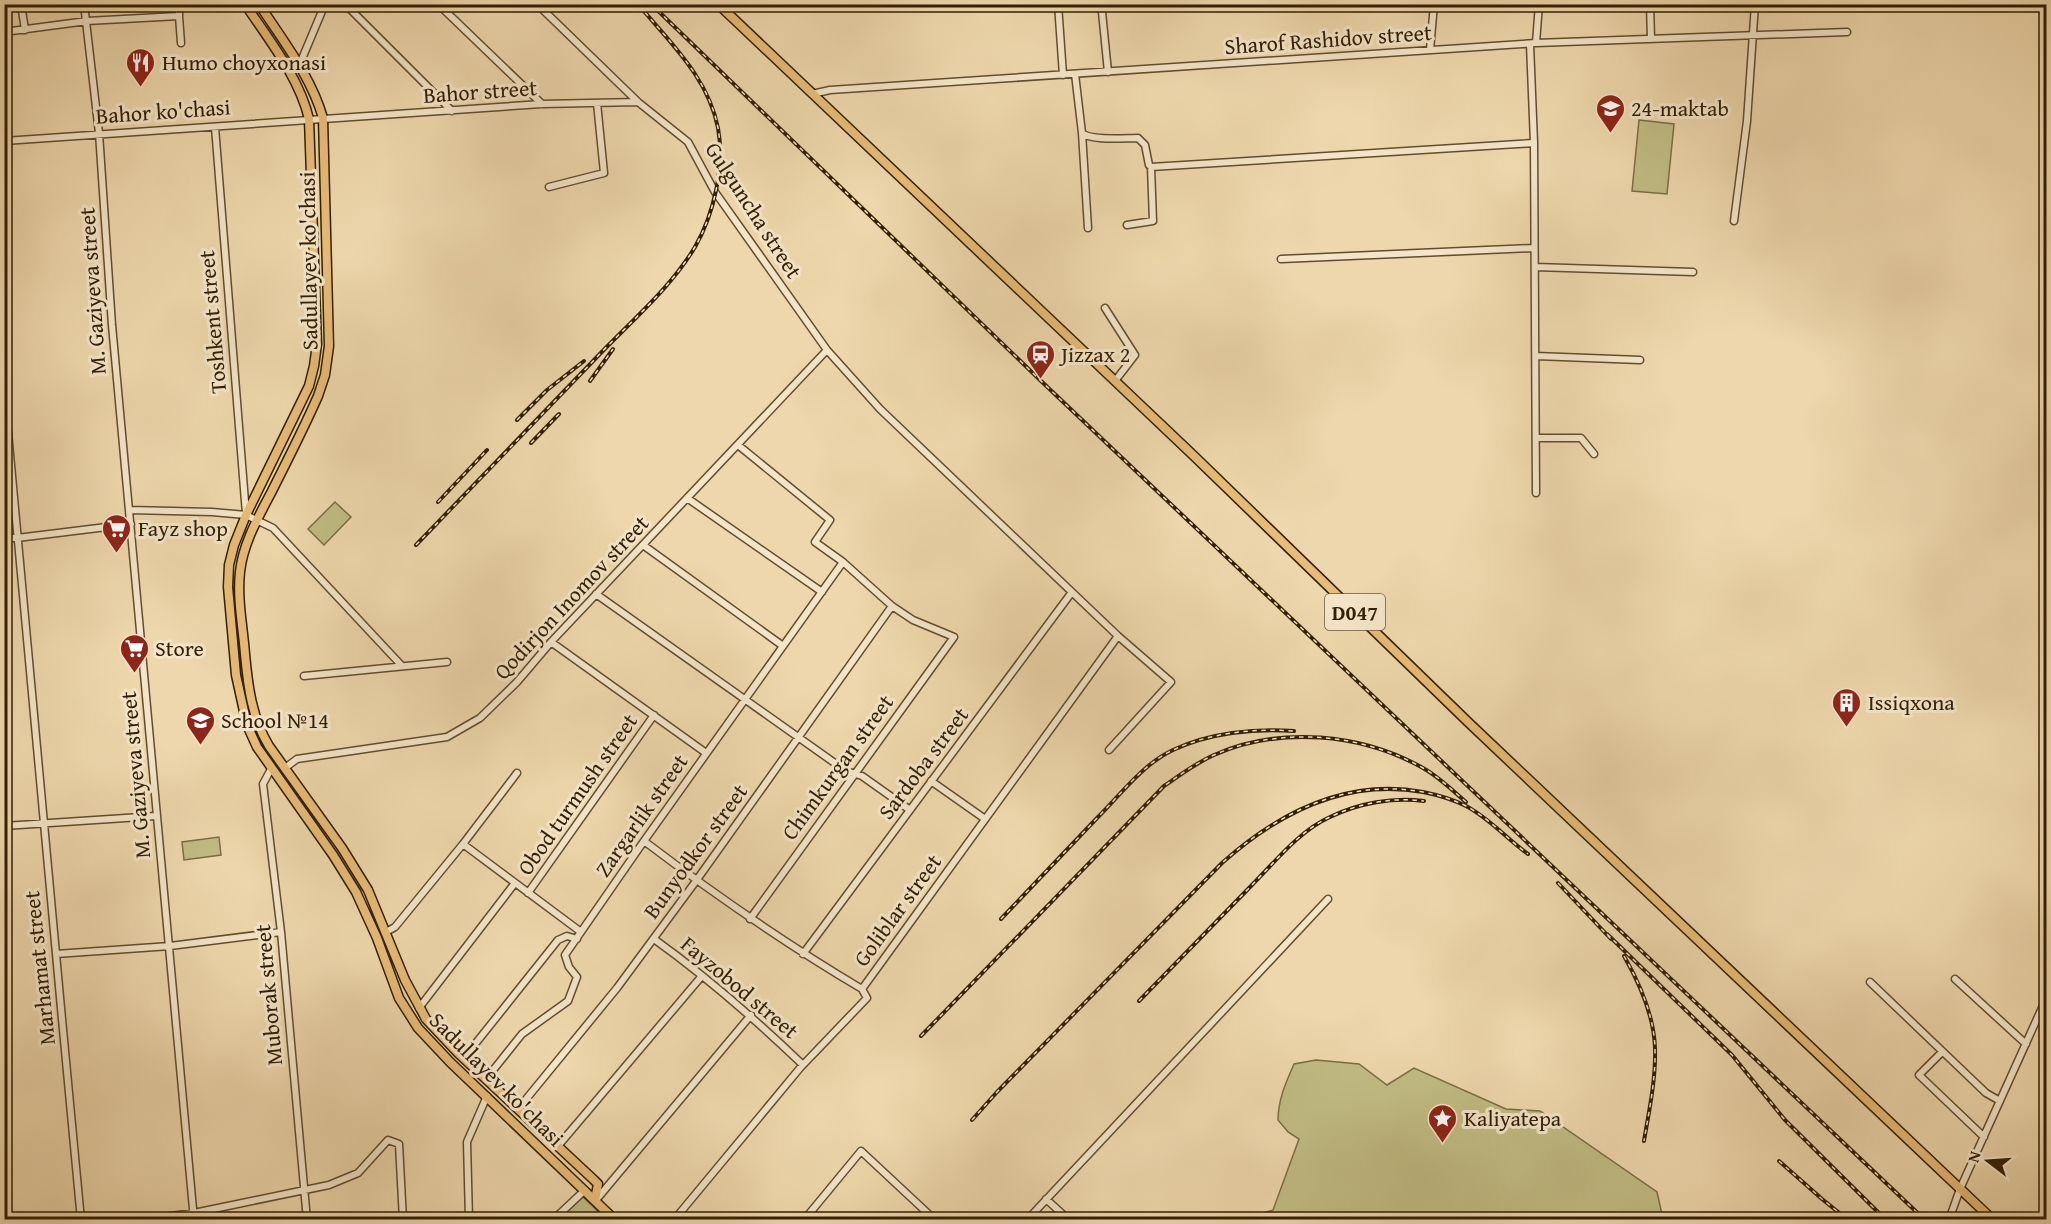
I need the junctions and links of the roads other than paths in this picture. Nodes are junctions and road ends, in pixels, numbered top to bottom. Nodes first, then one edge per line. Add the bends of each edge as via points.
1 (21, 4) edge
2 (84, 4) edge
3 (179, 4) edge
4 (245, 4) edge
5 (259, 4) edge
6 (326, 4) edge
7 (345, 4) edge
8 (438, 4) edge
9 (537, 4) edge
10 (718, 4) edge
11 (1058, 4) edge
12 (1098, 4) edge
13 (1434, 4) edge
14 (1539, 4) edge
15 (1650, 4) edge
16 (1755, 4) edge
17 (179, 15) junction
18 (87, 21) junction
19 (25, 30) junction
20 (4, 32) edge
21 (1847, 33) dead end
22 (1754, 35) junction
23 (1651, 39) junction
24 (181, 43) dead end
25 (1533, 43) junction
26 (1430, 50) junction
27 (299, 66) junction
28 (1108, 72) junction
29 (1075, 74) junction
30 (1063, 75) junction
31 (812, 94) junction
32 (638, 102) junction
33 (597, 103) junction
34 (542, 104) junction
35 (452, 111) junction
36 (323, 118) junction
37 (309, 119) junction
38 (214, 127) junction
39 (99, 133) junction
40 (1082, 133) junction
41 (4, 141) edge
42 (1534, 143) junction
43 (1150, 167) junction
44 (549, 187) dead end
45 (1734, 221) dead end
46 (1127, 225) dead end
47 (1088, 228) dead end
48 (1534, 248) junction
49 (1281, 259) dead end
50 (1535, 267) junction
51 (1693, 272) dead end
52 (1105, 308) dead end
53 (827, 350) junction
54 (1536, 356) junction
55 (1640, 360) dead end
56 (1115, 381) junction
57 (4, 390) edge
58 (1536, 438) junction
59 (738, 445) junction
60 (1594, 454) dead end
61 (1536, 493) dead end
62 (687, 498) junction
63 (130, 510) junction
64 (246, 515) junction
65 (257, 519) junction
66 (131, 524) junction
67 (4, 538) edge
68 (17, 538) junction
69 (643, 545) junction
70 (843, 562) junction
71 (822, 592) junction
72 (1072, 592) junction
73 (596, 594) junction
74 (892, 606) junction
75 (1118, 636) junction
76 (551, 642) junction
77 (783, 646) junction
78 (447, 662) dead end
79 (402, 666) junction
80 (304, 676) dead end
81 (745, 700) junction
82 (654, 715) junction
83 (798, 738) junction
84 (1109, 750) dead end
85 (706, 753) junction
86 (285, 768) junction
87 (271, 769) junction
88 (517, 773) dead end
89 (854, 775) junction
90 (932, 781) junction
91 (910, 810) junction
92 (156, 816) junction
93 (985, 819) junction
94 (42, 824) junction
95 (4, 826) edge
96 (644, 841) junction
97 (463, 844) junction
98 (696, 881) junction
99 (515, 883) junction
100 (528, 893) junction
101 (1328, 899) dead end
102 (750, 919) junction
103 (281, 932) junction
104 (386, 932) junction
105 (581, 932) junction
106 (576, 939) junction
107 (654, 939) junction
108 (170, 946) junction
109 (56, 954) junction
110 (803, 954) junction
111 (701, 976) junction
112 (1955, 979) dead end
113 (1870, 982) dead end
114 (862, 989) junction
115 (2046, 999) edge
116 (419, 1008) junction
117 (751, 1015) junction
118 (2026, 1044) junction
119 (1942, 1052) junction
120 (464, 1059) junction
121 (803, 1065) junction
122 (486, 1079) junction
123 (487, 1096) junction
124 (2000, 1101) junction
125 (518, 1109) junction
126 (1984, 1137) junction
127 (558, 1146) junction
128 (1960, 1189) junction
129 (585, 1190) junction
130 (304, 1191) junction
131 (1046, 1199) junction
132 (595, 1200) junction
133 (194, 1216) edge
134 (81, 1220) edge
135 (139, 1220) edge
136 (307, 1220) edge
137 (403, 1220) edge
138 (469, 1220) edge
139 (553, 1220) edge
140 (615, 1220) edge
141 (674, 1220) edge
142 (804, 1220) edge
143 (935, 1220) edge
144 (1027, 1220) edge
145 (1069, 1220) edge
146 (1949, 1220) edge
147 (1992, 1220) edge

1 - 19 street
2 - 18 street, M. Gaziyeva street
3 - 17 street
4 - 37 main road, Sadullayev ko'chasi via 292,78
5 - 27 main road, Sadullayev ko'chasi
6 - 27 street
7 - 35 street
8 - 34 street
9 - 32 street, Gulguncha street
10 - 31 main road, D047
11 - 30 street
12 - 28 street
13 - 26 street
14 - 25 street
15 - 23 street
16 - 22 street
17 - 18 street
17 - 24 street
18 - 19 street
18 - 39 street, M. Gaziyeva street
19 - 20 street
21 - 22 street, Sharof Rashidov street
22 - 23 street, Sharof Rashidov street
22 - 45 street
23 - 25 street, Sharof Rashidov street
25 - 26 street, Sharof Rashidov street
25 - 42 street
26 - 28 street, Sharof Rashidov street
27 - 36 main road, Sadullayev ko'chasi
28 - 29 street, Sharof Rashidov street
29 - 30 street, Sharof Rashidov street
29 - 40 street
30 - 31 street, Sharof Rashidov street
31 - 56 main road, D047
32 - 33 street, Bahor street
32 - 53 street, Gulguncha street via 688,142 715,192
33 - 34 street, Bahor street
33 - 44 street via 604,173
34 - 35 street, Bahor street
35 - 36 street, Bahor street
36 - 37 street, Bahor ko'chasi
36 - 65 main road, Sadullayev ko'chasi via 328,361 318,396
37 - 38 street, Bahor ko'chasi
37 - 64 main road, Sadullayev ko'chasi via 314,366 300,406
38 - 39 street, Bahor ko'chasi
38 - 64 street, Toshkent street
39 - 41 street, Bahor ko'chasi
39 - 63 street, M. Gaziyeva street
40 - 43 street via 1092,137 1138,138 1145,145
40 - 47 street
42 - 43 street
42 - 48 street
43 - 46 street via 1153,221
48 - 49 street
48 - 50 street
50 - 51 street
50 - 54 street
52 - 56 street via 1135,355
53 - 59 street, Qodirjon Inomov street
53 - 72 street, Gulguncha street via 880,409
54 - 55 street
54 - 58 street
56 - 128 main road, D047
57 - 68 street, Marhamat street
58 - 60 street via 1581,438
58 - 61 street
59 - 62 street, Qodirjon Inomov street
59 - 70 street via 830,520 815,542
62 - 69 street, Qodirjon Inomov street
62 - 71 street
63 - 64 street
63 - 66 street, M. Gaziyeva street
64 - 65 street
64 - 87 main road, Sadullayev ko'chasi via 229,565 236,675 251,736
65 - 79 street via 273,528
65 - 86 main road, Sadullayev ko'chasi via 240,572 246,672 257,723
66 - 68 street
66 - 92 street, M. Gaziyeva street
67 - 68 street
68 - 94 street, Marhamat street
69 - 73 street, Qodirjon Inomov street
69 - 77 street
70 - 71 street, Zargarlik street
70 - 74 street
71 - 77 street, Zargarlik street
72 - 75 street, Gulguncha street
72 - 90 street, Sardoba street
73 - 76 street, Qodirjon Inomov street
73 - 81 street
74 - 83 street, Bunyodkor street
74 - 89 street, Chimkurgan street via 913,620 954,637
75 - 84 street, Gulguncha street via 1171,682
75 - 93 street, Goliblar street
76 - 82 street
76 - 86 street, Qodirjon Inomov street via 480,718 447,738 297,759
77 - 81 street, Zargarlik street
78 - 79 street
79 - 80 street
81 - 83 street
81 - 85 street, Zargarlik street
82 - 85 street
82 - 100 street, Obod turmush street
83 - 89 street
83 - 98 street, Bunyodkor street
85 - 96 street, Zargarlik street
86 - 104 main road, Sadullayev ko'chasi via 355,868
87 - 103 street, Muborak street via 263,784
87 - 123 main road, Sadullayev ko'chasi via 356,892 409,1015 428,1040
88 - 97 street
89 - 91 street via 862,776
89 - 102 street, Chimkurgan street
90 - 91 street, Sardoba street
90 - 93 street
91 - 110 street, Sardoba street
92 - 94 street
92 - 108 street, M. Gaziyeva street
93 - 114 street, Goliblar street
94 - 95 street
94 - 109 street, Marhamat street
96 - 98 street
96 - 105 street, Zargarlik street
97 - 99 street
97 - 104 street via 395,927
98 - 102 street
98 - 107 street, Bunyodkor street
99 - 100 street
99 - 116 street, Obod turmush street
100 - 105 street
101 - 131 street
102 - 110 street
103 - 108 street
103 - 130 street, Muborak street
104 - 116 main road, Sadullayev ko'chasi
105 - 106 street, Zargarlik street
106 - 120 street via 567,936 558,940
106 - 122 street, Zargarlik street via 565,955 577,978 568,1001 522,1034
107 - 111 street, Fayzobod street
107 - 125 street, Bunyodkor street
108 - 109 street
108 - 133 street, M. Gaziyeva street
109 - 134 street, Marhamat street
110 - 114 street
111 - 117 street, Fayzobod street
111 - 127 street
112 - 118 street
113 - 119 street
114 - 121 street, Goliblar street via 867,998
115 - 118 street
116 - 120 main road, Sadullayev ko'chasi
117 - 121 street, Fayzobod street
117 - 132 street
118 - 124 street
119 - 124 street
119 - 126 street via 1919,1075
120 - 122 main road, Sadullayev ko'chasi
121 - 141 street, Goliblar street
122 - 125 main road, Sadullayev ko'chasi
123 - 129 main road, Sadullayev ko'chasi
123 - 138 street via 467,1142
124 - 126 street
125 - 127 main road, Sadullayev ko'chasi
126 - 128 street
127 - 132 main road, Sadullayev ko'chasi via 598,1184
128 - 146 street
128 - 147 main road, D047
129 - 132 main road, Sadullayev ko'chasi
129 - 139 street
130 - 133 street
130 - 136 street, Muborak street
130 - 137 street via 358,1173 388,1140 399,1144
131 - 144 street
131 - 145 street
132 - 140 main road, Sadullayev ko'chasi
133 - 135 street
142 - 143 street via 861,1150

